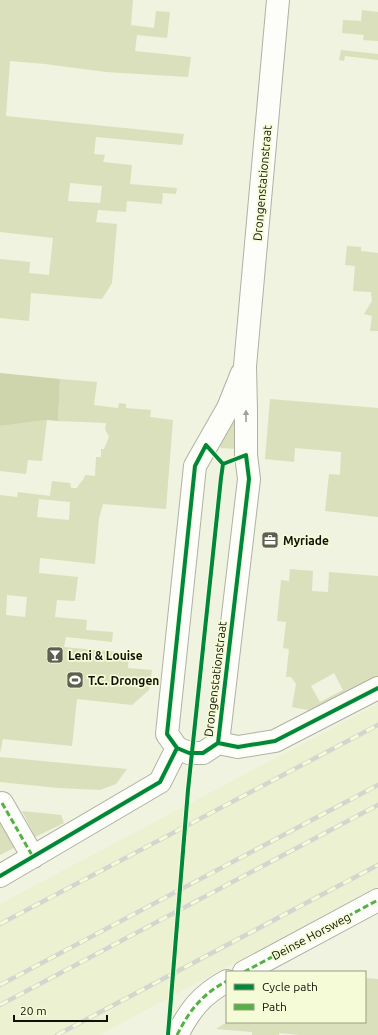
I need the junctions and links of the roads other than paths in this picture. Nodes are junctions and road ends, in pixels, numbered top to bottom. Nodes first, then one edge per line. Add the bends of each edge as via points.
1 (278, 0) edge
2 (245, 366) junction
3 (378, 688) edge
4 (218, 743) junction
5 (176, 748) junction
6 (2, 803) dead end
7 (27, 860) junction
8 (0, 876) edge
9 (378, 900) edge
10 (246, 971) edge
11 (226, 982) edge
12 (176, 1035) edge

1 - 2 street, Drongenstationstraat
4 -> 2 street, Drongenstationstraat via 248,479
2 - 5 street, Drongenstationstraat via 228,408 195,466 167,734
3 - 4 street via 275,741 238,747
4 - 5 street, Drongenstationstraat via 203,753 189,753
5 - 7 street via 160,782
6 - 7 street
7 - 8 street
9 - 10 street, Deinse Horsweg
11 - 12 street via 203,997 187,1016

